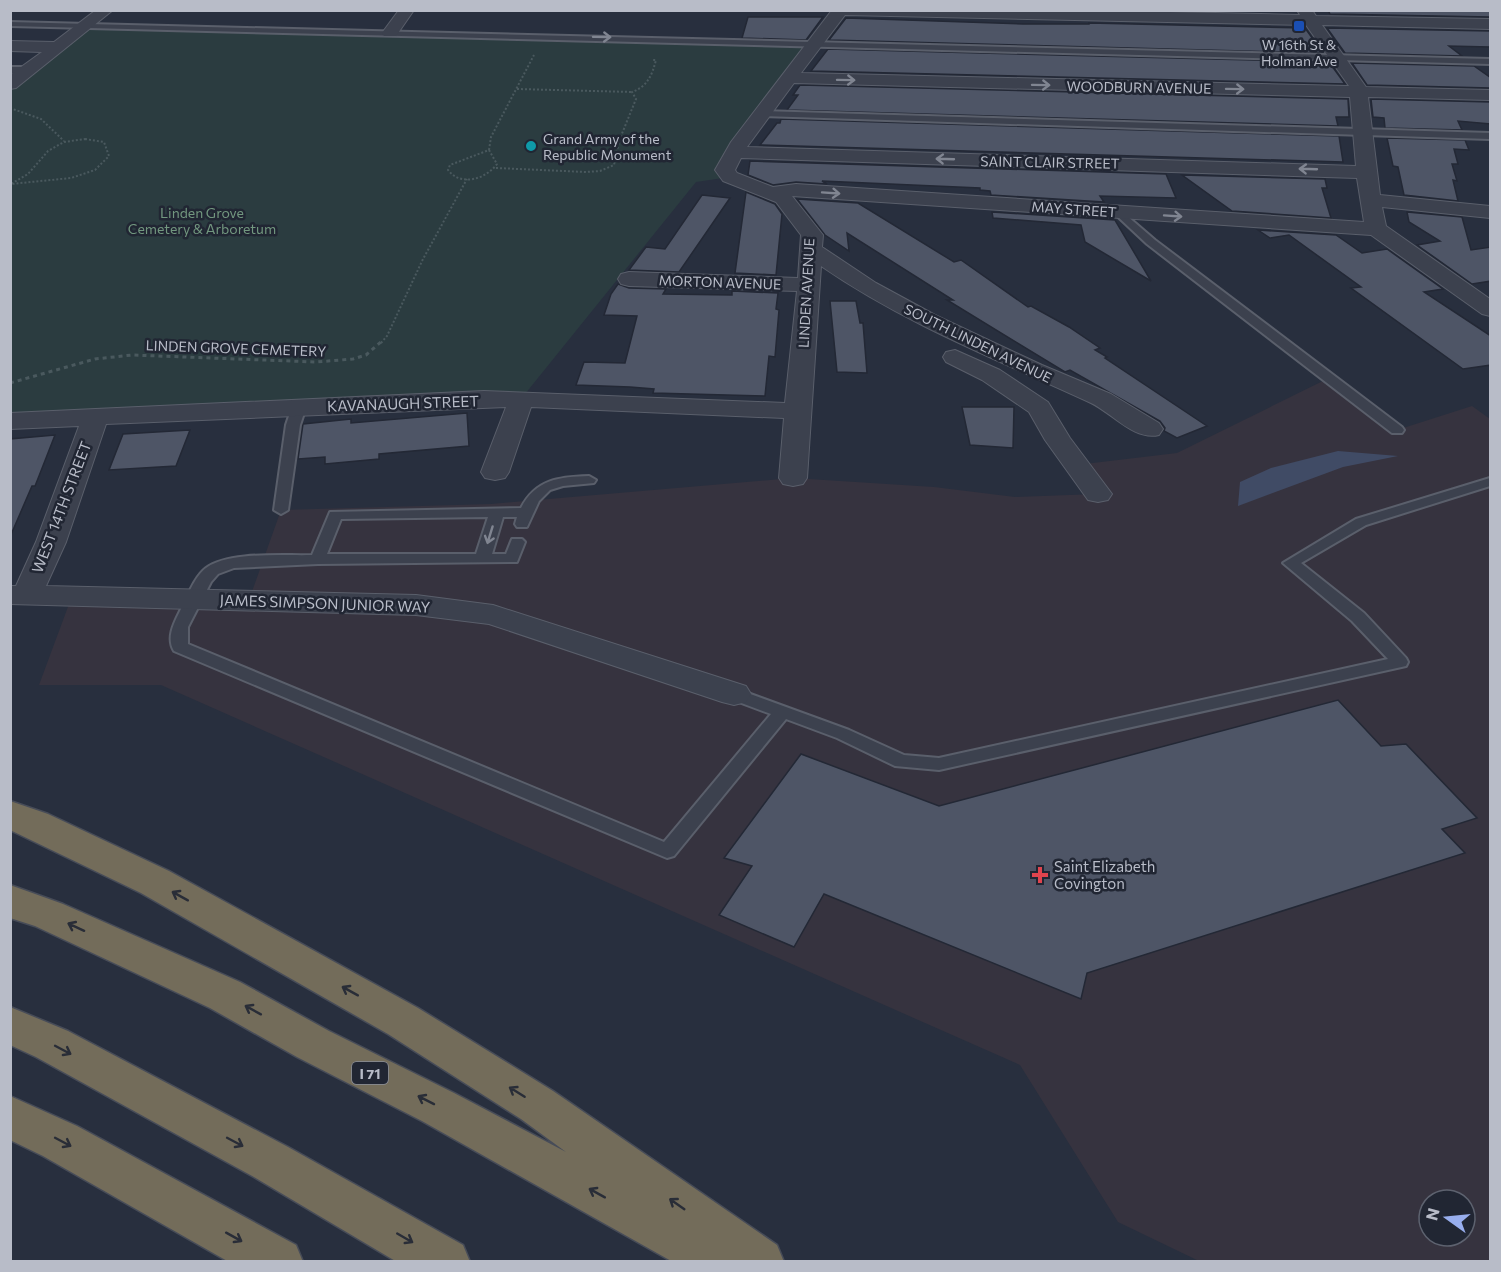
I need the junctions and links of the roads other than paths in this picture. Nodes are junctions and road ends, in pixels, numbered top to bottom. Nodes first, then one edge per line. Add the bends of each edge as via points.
1 (106, 10) edge
2 (407, 10) edge
3 (840, 10) edge
4 (845, 10) edge
5 (1308, 15) edge
6 (10, 24) edge
7 (1491, 24) edge
8 (87, 26) junction
9 (390, 33) junction
10 (815, 43) junction
11 (10, 46) edge
12 (58, 47) junction
13 (1339, 58) junction
14 (1491, 62) edge
15 (10, 70) edge
16 (29, 70) junction
17 (787, 78) junction
18 (10, 84) edge
19 (1358, 92) junction
20 (1491, 95) edge
21 (762, 114) junction
22 (1361, 130) junction
23 (1491, 136) edge
24 (734, 152) junction
25 (1366, 173) junction
26 (773, 194) junction
27 (1370, 200) junction
28 (1119, 212) junction
29 (1491, 212) edge
30 (1376, 229) junction
31 (811, 249) junction
32 (629, 279) dead end
33 (810, 285) junction
34 (867, 288) junction
35 (1491, 309) edge
36 (521, 399) junction
37 (298, 407) junction
38 (796, 411) junction
39 (95, 418) junction
40 (10, 421) edge
41 (1150, 429) dead end
42 (1397, 430) dead end
43 (495, 472) dead end
44 (793, 478) dead end
45 (589, 480) dead end
46 (1491, 482) edge
47 (1098, 494) dead end
48 (281, 510) dead end
49 (497, 512) junction
50 (517, 542) dead end
51 (483, 558) junction
52 (318, 559) junction
53 (18, 595) edge
54 (194, 598) junction
55 (734, 694) joint
56 (782, 712) junction
57 (10, 815) edge
58 (10, 901) edge
59 (10, 1025) edge
60 (10, 1117) edge
61 (278, 1262) edge
62 (446, 1262) edge
63 (722, 1262) edge
64 (759, 1262) edge

1 - 8 street
2 - 9 street
3 - 10 street
4 - 5 street
5 - 7 street
5 - 13 street
6 - 8 lane
8 - 9 lane
8 - 12 street
9 -> 10 lane
10 - 13 lane
10 - 17 street
11 - 12 street
12 - 16 street
13 - 14 lane
13 - 19 street
15 - 16 lane
16 - 18 street
17 -> 19 street, WOODBURN AVENUE
17 - 21 street
19 - 20 street, WOODBURN AVENUE
19 - 22 street
21 - 22 lane
21 - 24 street
22 - 23 lane
22 - 25 street
25 -> 24 street, SAINT CLAIR STREET
24 - 26 street, LINDEN AVENUE via 725,170 730,177
25 - 27 street
26 -> 28 street, MAY STREET via 796,190
26 - 31 street, LINDEN AVENUE via 783,198 812,235
27 - 29 street
27 - 30 street
28 -> 30 street, MAY STREET
28 - 42 lane via 1151,242
30 - 35 street
31 - 33 street, LINDEN AVENUE
31 - 34 street, SOUTH LINDEN AVENUE
32 - 33 street, MORTON AVENUE
33 - 38 street, LINDEN AVENUE
34 - 41 street, SOUTH LINDEN AVENUE via 1033,370 1102,399
34 - 47 street via 867,299 894,325 991,375 1039,407
36 - 37 street, KAVANAUGH STREET
36 - 38 street, KAVANAUGH STREET
36 - 43 street
37 - 39 street, KAVANAUGH STREET
37 - 48 lane
38 - 44 street, LINDEN AVENUE
39 - 40 street, KAVANAUGH STREET
39 - 53 street, WEST 14TH STREET via 51,542
45 - 49 lane via 557,480 544,486 535,494 524,518
46 - 56 lane via 1360,522 1291,563 1358,617 1400,662 939,764 901,761
49 -> 51 lane
49 - 52 lane via 335,514
50 - 51 lane via 512,559
51 - 52 lane
52 - 54 lane via 232,563 212,571
53 - 54 street, JAMES SIMPSON JUNIOR WAY
54 - 55 street, JAMES SIMPSON JUNIOR WAY via 416,605 493,615
54 - 56 lane via 180,627 180,647 667,851
55 - 56 lane
64 -> 57 highway via 537,1105 403,1021 155,882
63 -> 58 highway, I 71 via 225,995
59 -> 62 highway via 261,1156
60 -> 61 highway

